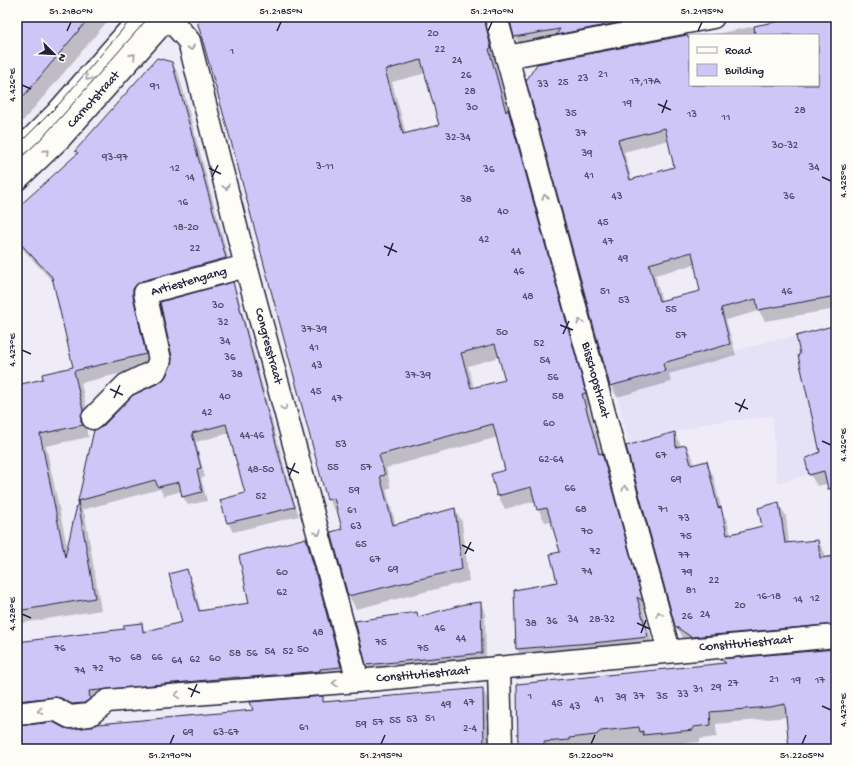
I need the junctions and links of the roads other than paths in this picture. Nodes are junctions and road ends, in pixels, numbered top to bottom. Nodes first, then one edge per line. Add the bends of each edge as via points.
1 (141, 17) edge
2 (168, 17) edge
3 (496, 17) edge
4 (713, 17) edge
5 (507, 57) junction
6 (17, 153) edge
7 (17, 179) edge
8 (246, 266) junction
9 (93, 418) dead end
10 (836, 636) edge
11 (669, 651) junction
12 (499, 668) junction
13 (358, 681) junction
14 (17, 714) edge
15 (501, 749) edge

1 -> 6 street, Carnotstraat via 57,113
7 -> 2 street, Carnotstraat via 61,137
2 -> 8 street, Congresstraat via 189,41
3 - 5 street, Bisschopstraat
4 - 5 street
11 -> 5 street, Bisschopstraat
8 - 9 street, Artiestengang via 146,293 160,360 155,371 126,385
8 -> 13 street, Congresstraat
10 - 11 street, Constitutiestraat
11 - 12 street, Constitutiestraat
12 - 13 street, Constitutiestraat
12 - 15 street
13 -> 14 street, Constitutiestraat via 107,701 89,715 83,716 70,717 55,709

